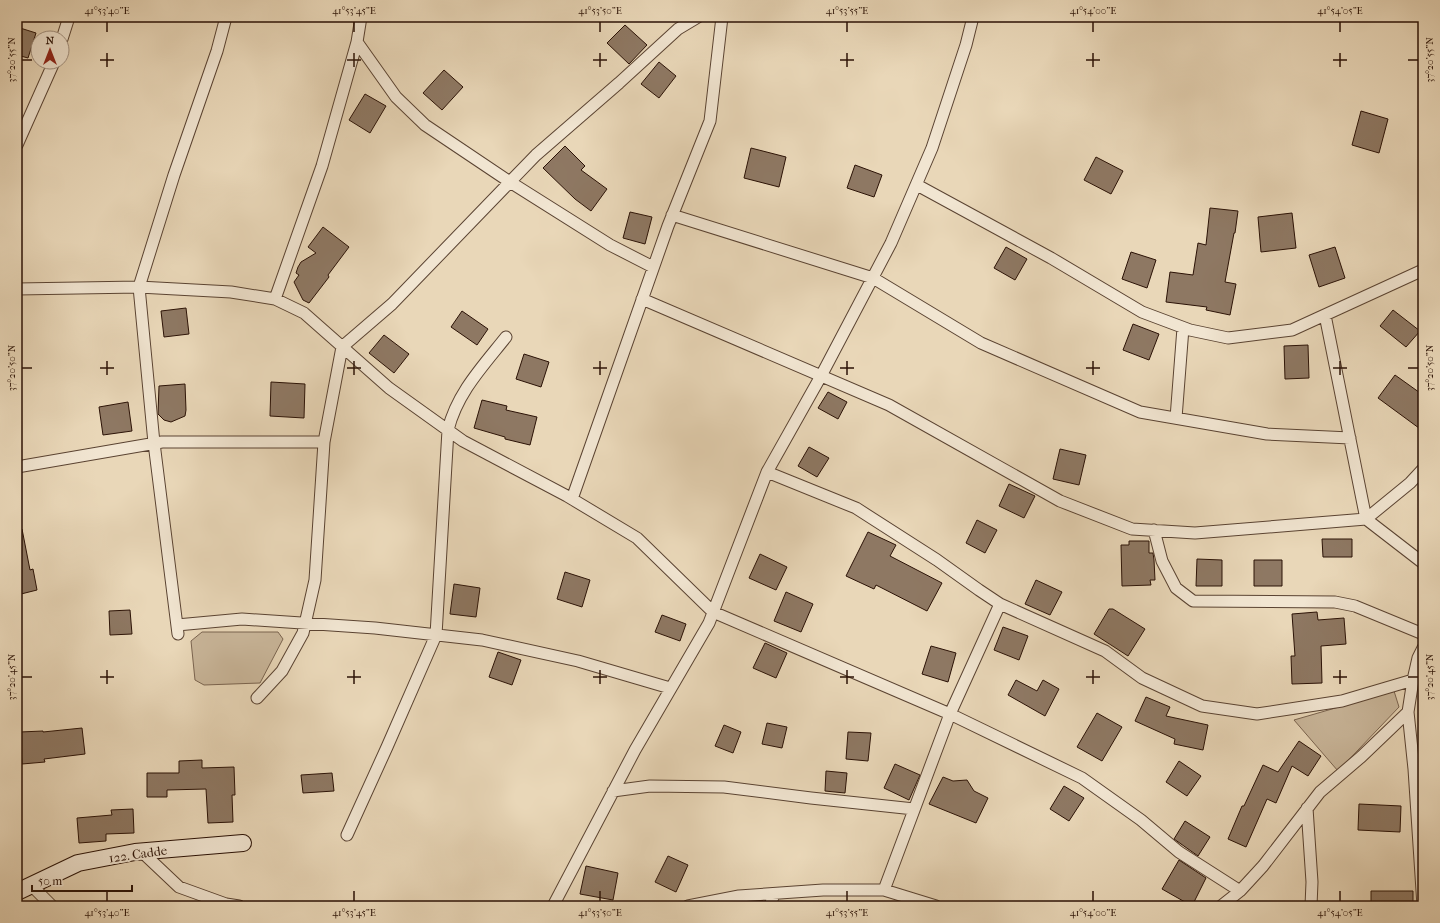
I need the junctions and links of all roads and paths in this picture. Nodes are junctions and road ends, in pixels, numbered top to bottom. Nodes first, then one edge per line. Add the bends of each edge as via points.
1 (69, 17) edge
2 (226, 17) edge
3 (361, 17) edge
4 (698, 17) edge
5 (722, 17) edge
6 (973, 17) edge
7 (65, 30) edge
8 (357, 42) junction
9 (50, 70) edge
10 (17, 145) edge
11 (510, 182) junction
12 (916, 185) junction
13 (672, 215) junction
14 (653, 268) junction
15 (1423, 270) edge
16 (873, 278) junction
17 (139, 287) junction
18 (17, 289) edge
19 (275, 299) junction
20 (642, 299) junction
21 (1325, 315) junction
22 (1183, 328) junction
23 (506, 337) dead end
24 (342, 347) junction
25 (821, 376) junction
26 (1176, 418) junction
27 (448, 430) junction
28 (1350, 438) junction
29 (324, 442) junction
30 (154, 443) junction
31 (17, 467) edge
32 (1423, 469) edge
33 (767, 472) junction
34 (572, 499) junction
35 (1366, 519) junction
36 (1154, 530) junction
37 (1423, 563) edge
38 (1000, 604) junction
39 (713, 612) junction
40 (305, 624) junction
41 (1423, 634) edge
42 (436, 635) junction
43 (1423, 648) edge
44 (1413, 680) junction
45 (670, 688) junction
46 (257, 698) dead end
47 (1408, 712) junction
48 (950, 714) junction
49 (613, 792) junction
50 (1307, 808) junction
51 (914, 809) junction
52 (346, 835) dead end
53 (243, 843) dead end
54 (142, 852) junction
55 (24, 889) edge
56 (884, 890) junction
57 (1240, 891) junction
58 (774, 894) junction
59 (909, 902) edge
60 (52, 906) edge
61 (239, 906) edge
62 (553, 906) edge
63 (688, 906) edge
64 (770, 906) edge
65 (936, 906) edge
66 (1221, 906) edge
67 (1311, 906) edge
68 (1423, 906) edge

1 - 7 street
2 - 17 street
3 - 8 street
4 - 11 street via 678,29 536,155
5 - 13 street via 710,121
6 - 12 street via 935,141
8 - 11 street via 396,97 425,125
8 - 19 street via 322,166
9 - 10 street
11 - 14 street via 610,245
11 - 24 street via 392,304
12 - 16 street via 891,244
12 - 22 street via 1051,258 1142,312
13 - 14 street
13 - 16 street
14 - 20 street
15 - 21 street
16 - 25 street
16 - 26 street via 982,343 1140,412
17 - 18 street
17 - 19 street via 232,292
17 - 30 street
19 - 24 street via 304,313
20 - 25 street
20 - 34 street
21 - 22 street via 1292,330 1228,338
21 - 28 street
22 - 26 street
23 - 27 street via 472,379 452,414
24 - 27 street via 389,388
24 - 29 street
25 - 33 street
25 - 36 street via 889,405 1060,501 1132,529
26 - 28 street via 1267,434
27 - 34 street via 463,441
27 - 42 street
28 - 35 street
29 - 30 street
29 - 40 street via 316,580
30 - 31 street
30 - 40 street via 177,629 242,619
32 - 35 street
33 - 38 street via 856,508
33 - 39 street
34 - 39 street via 637,538
35 - 36 street via 1195,533
35 - 37 street
36 - 41 street via 1162,561 1176,588 1193,601 1335,602 1355,606
38 - 44 street via 1104,651 1142,678 1202,706 1256,714 1342,701
38 - 48 street
39 - 45 street
39 - 48 street
40 - 42 street
40 - 46 street via 303,633 282,671
42 - 45 street via 482,640 578,661
42 - 52 street
43 - 44 street
44 - 47 street
45 - 49 street
47 - 50 street via 1320,792
47 - 68 street
48 - 51 street
48 - 57 street via 1082,778 1141,820 1179,852
49 - 51 street via 650,786 724,787
49 - 62 street
50 - 57 street via 1263,866
50 - 67 street
51 - 56 street
53 - 54 street, 122. Cadde
54 - 55 street, 122. Cadde via 78,863
54 - 61 street via 179,887 226,904
55 - 60 street
56 - 58 street via 823,890
56 - 59 street
57 - 66 street
58 - 63 street via 739,896
58 - 64 street
59 - 65 street

